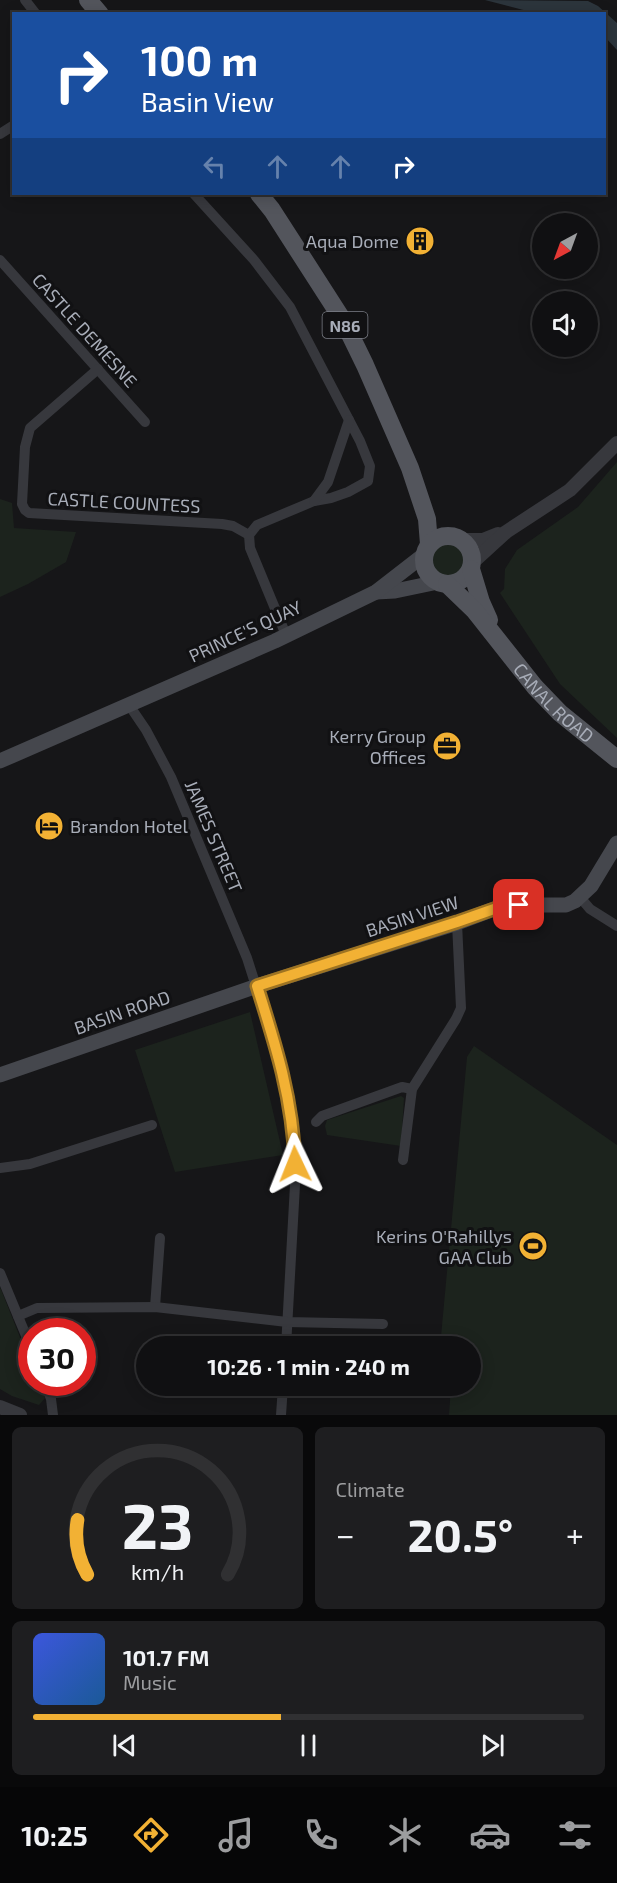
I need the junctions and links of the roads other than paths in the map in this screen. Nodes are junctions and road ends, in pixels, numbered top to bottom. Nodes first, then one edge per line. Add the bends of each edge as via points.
1 (25, 0) edge
2 (88, 0) edge
3 (34, 12) edge
4 (98, 12) edge
5 (195, 195) edge
6 (260, 195) edge
7 (0, 260) edge
8 (98, 369) junction
9 (349, 420) junction
10 (145, 422) dead end
11 (617, 443) edge
12 (414, 481) junction
13 (314, 501) junction
14 (506, 532) junction
15 (249, 535) junction
16 (457, 538) junction
17 (427, 549) junction
18 (472, 565) junction
19 (442, 583) junction
20 (376, 592) junction
21 (286, 635) junction
22 (498, 638) junction
23 (129, 705) junction
24 (617, 759) edge
25 (0, 761) edge
26 (617, 843) edge
27 (579, 896) junction
28 (457, 922) junction
29 (617, 926) edge
30 (257, 986) junction
31 (0, 1075) edge
32 (412, 1089) junction
33 (316, 1122) dead end
34 (152, 1125) dead end
35 (403, 1160) dead end
36 (0, 1168) edge
37 (159, 1238) dead end
38 (0, 1273) edge
39 (155, 1308) junction
40 (18, 1316) joint
41 (287, 1322) junction
42 (383, 1324) dead end
43 (286, 1336) edge
44 (50, 1396) edge
45 (282, 1396) edge
46 (0, 1407) edge
47 (20, 1415) edge
48 (53, 1415) edge
49 (281, 1415) edge

1 - 3 street
2 - 4 main road
5 - 9 street via 254,260 290,308
6 - 12 main road, N86 via 344,322
7 - 8 street, CASTLE DEMESNE
8 - 10 street, CASTLE DEMESNE
8 - 15 street, CASTLE COUNTESS via 30,428 25,447 25,510 222,524
9 - 13 street via 328,482
9 - 13 street via 370,466 368,481 331,498
11 - 14 street via 570,490
12 - 16 main road, N86 via 434,519
12 - 17 main road, N86 via 427,519
13 - 15 street via 257,525
14 - 16 street via 483,540
14 - 18 street
15 - 21 street via 250,548
16 - 17 main road via 441,537
16 - 18 main road, N86 via 471,550
17 - 19 main road, N86 via 426,569
17 - 20 main road, PRINCE'S QUAY
18 - 19 main road via 458,583
18 - 22 main road, N86 via 481,602
19 - 20 main road, PRINCE'S QUAY
19 - 22 main road, N86 via 474,610
20 - 21 main road, PRINCE'S QUAY
21 - 23 main road, PRINCE'S QUAY
22 - 24 main road, CANAL ROAD / N86 via 535,687
23 - 25 main road, PRINCE'S QUAY
23 - 30 street, JAMES STREET via 171,777
26 - 27 main road via 591,886
27 - 28 main road, BASIN VIEW via 566,905 519,905
27 - 29 street via 590,909
28 - 30 main road, BASIN VIEW
28 - 32 street via 461,1008
30 - 31 main road, BASIN ROAD
30 - 41 street, JAMES STREET via 283,1071 294,1138
32 - 33 street via 402,1087 322,1116
32 - 35 street
34 - 36 street via 30,1164
37 - 39 street
38 - 40 street
39 - 40 street via 37,1308
39 - 41 street
41 - 42 street
41 - 43 street, JAMES STREET
44 - 48 street
45 - 49 street
46 - 47 street

